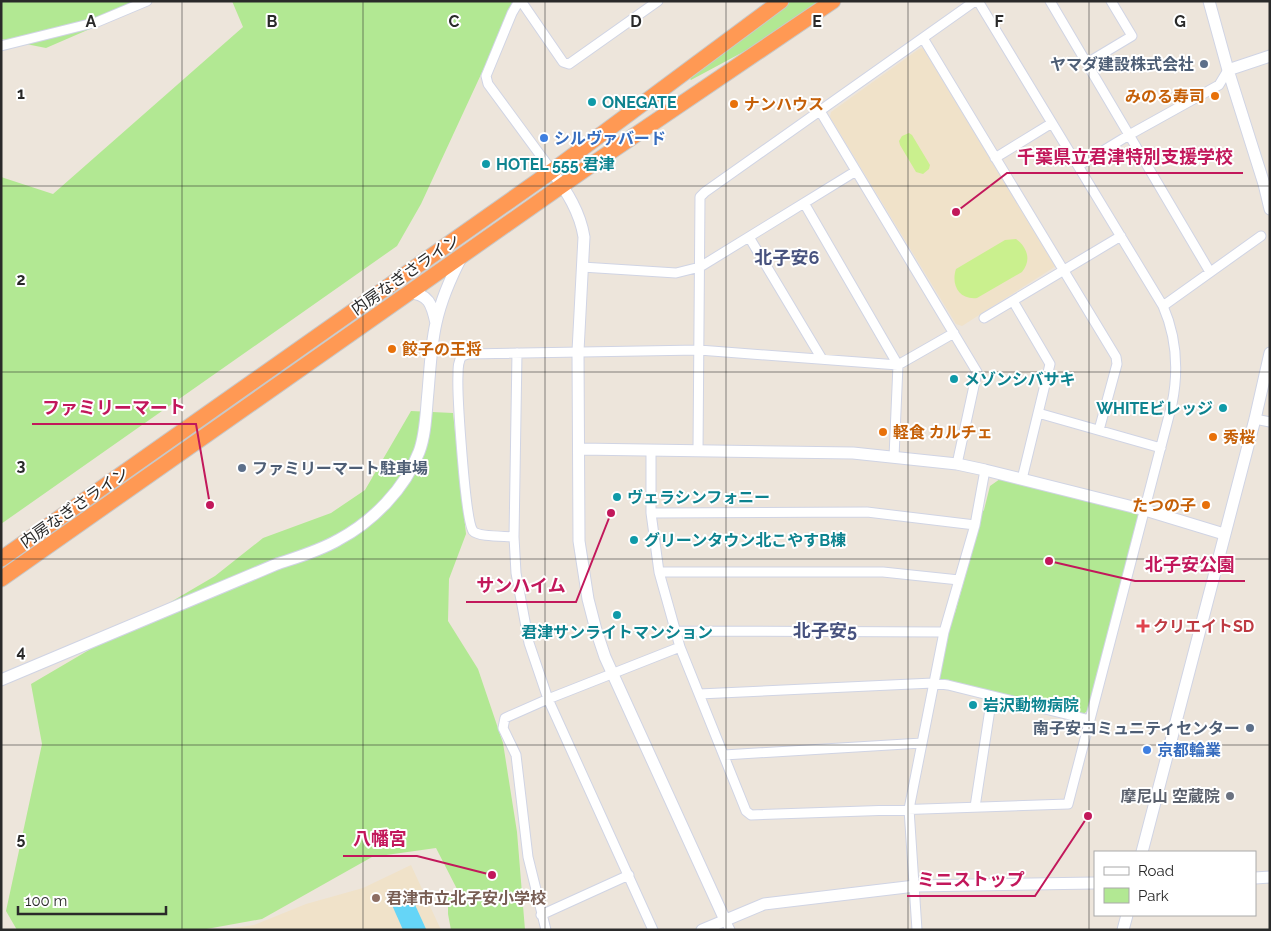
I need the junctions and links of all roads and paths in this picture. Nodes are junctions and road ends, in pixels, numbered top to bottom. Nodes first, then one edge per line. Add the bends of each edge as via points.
1 (147, 1) edge
2 (520, 1) edge
3 (781, 1) edge
4 (833, 1) edge
5 (976, 1) edge
6 (1050, 1) edge
7 (1111, 1) edge
8 (1209, 1) edge
9 (657, 2) edge
10 (923, 38) junction
11 (1, 46) edge
12 (1270, 56) edge
13 (1087, 63) junction
14 (1228, 70) junction
15 (820, 111) junction
16 (1052, 123) junction
17 (1129, 135) junction
18 (995, 158) junction
19 (1078, 166) junction
20 (552, 171) junction
21 (856, 171) junction
22 (563, 186) junction
23 (804, 203) junction
24 (1270, 209) edge
25 (1121, 236) junction
26 (1261, 236) dead end
27 (749, 237) junction
28 (463, 254) junction
29 (582, 267) junction
30 (700, 267) junction
31 (1063, 270) junction
32 (1210, 272) junction
33 (408, 293) junction
34 (1013, 300) junction
35 (1163, 306) junction
36 (984, 318) dead end
37 (436, 324) junction
38 (954, 333) junction
39 (699, 350) junction
40 (578, 351) junction
41 (517, 353) junction
42 (1270, 353) edge
43 (822, 359) junction
44 (898, 365) junction
45 (1038, 413) junction
46 (1255, 419) junction
47 (1270, 422) edge
48 (1099, 430) junction
49 (1161, 448) junction
50 (579, 449) junction
51 (651, 450) junction
52 (698, 451) junction
53 (894, 457) junction
54 (957, 464) junction
55 (985, 470) junction
56 (1022, 479) junction
57 (1145, 510) junction
58 (651, 513) junction
59 (974, 525) junction
60 (1224, 534) junction
61 (514, 537) junction
62 (1, 558) edge
63 (659, 572) junction
64 (1, 579) edge
65 (959, 580) junction
66 (675, 631) junction
67 (944, 632) junction
68 (680, 648) junction
69 (613, 674) junction
70 (1, 680) edge
71 (933, 683) junction
72 (699, 694) junction
73 (992, 696) junction
74 (548, 699) junction
75 (1090, 720) junction
76 (922, 743) junction
77 (724, 755) junction
78 (975, 807) junction
79 (909, 809) junction
80 (1142, 851) edge
81 (629, 876) junction
82 (1270, 877) edge
83 (1256, 878) edge
84 (1094, 882) edge
85 (915, 886) junction
86 (541, 915) junction
87 (1127, 916) edge
88 (728, 925) edge
89 (546, 930) edge
90 (653, 930) edge
91 (702, 930) edge
92 (917, 930) edge
93 (1123, 930) edge

1 - 11 street via 97,22
2 - 9 street via 563,62 569,64
2 - 20 street via 486,76 488,84
3 - 20 highway, 内房なぎさライン
4 - 22 highway, 内房なぎさライン
5 - 10 street
5 - 16 street
6 - 13 street
7 - 13 street via 1132,36
8 - 14 street
10 - 15 street
10 - 18 street
12 - 14 street
13 - 17 street
14 - 17 street via 1220,85
14 - 24 street
15 - 21 street
15 - 30 street via 700,197
16 - 18 street
16 - 19 street
17 - 19 street
17 - 32 street
18 - 31 street
19 - 25 street
20 - 22 street
20 - 62 highway, 内房なぎさライン
21 - 23 street
21 - 38 street
22 - 28 highway, 内房なぎさライン
22 - 29 street via 582,223
23 - 27 street
23 - 44 street
25 - 31 street
25 - 35 street
26 - 32 street
27 - 30 street
27 - 43 street
28 - 33 highway, 内房なぎさライン
28 - 37 street via 446,291
29 - 30 street via 676,273
29 - 40 street
30 - 39 street
31 - 34 street
31 - 48 street via 1116,357 1117,364
32 - 35 street
33 - 37 street via 417,293 429,302
33 - 64 highway, 内房なぎさライン
34 - 36 street
34 - 45 street via 1050,364
35 - 49 street via 1174,339 1177,365 1176,386
37 - 70 street via 419,451 394,495 368,519 338,540 309,553
38 - 44 street
38 - 54 street via 977,372
39 - 40 street
39 - 43 street
39 - 52 street
40 - 41 street
40 - 50 street
41 - 61 street
41 - 61 street via 462,356 458,376 467,502 472,529 478,535
42 - 46 street
43 - 44 street
44 - 53 street
45 - 48 street
45 - 56 street
46 - 47 street
46 - 60 street
48 - 49 street
49 - 57 street
50 - 51 street
50 - 69 street via 579,541 583,570 596,630
51 - 52 street
51 - 58 street
52 - 53 street via 853,453
53 - 54 street
54 - 55 street
55 - 56 street
55 - 59 street
56 - 57 street
57 - 60 street
57 - 75 street
58 - 59 street via 867,512
58 - 63 street
59 - 65 street
60 - 80 street
61 - 74 street via 522,614
63 - 65 street via 883,572
63 - 66 street
65 - 67 street
66 - 67 street
66 - 68 street
67 - 71 street
68 - 69 street
68 - 72 street
69 - 74 street
69 - 88 street
71 - 72 street
71 - 73 street
71 - 76 street
72 - 77 street
73 - 75 street
73 - 78 street
74 - 81 street
74 - 86 street via 508,715 503,723 516,755 528,857
75 - 78 street via 1068,804
76 - 77 street
76 - 79 street
77 - 79 street via 746,811 751,815
78 - 79 street
79 - 85 street
81 - 86 street
81 - 90 street
82 - 83 street
84 - 85 street
85 - 88 street via 764,904
85 - 92 street
86 - 89 street
87 - 93 street
88 - 91 street

